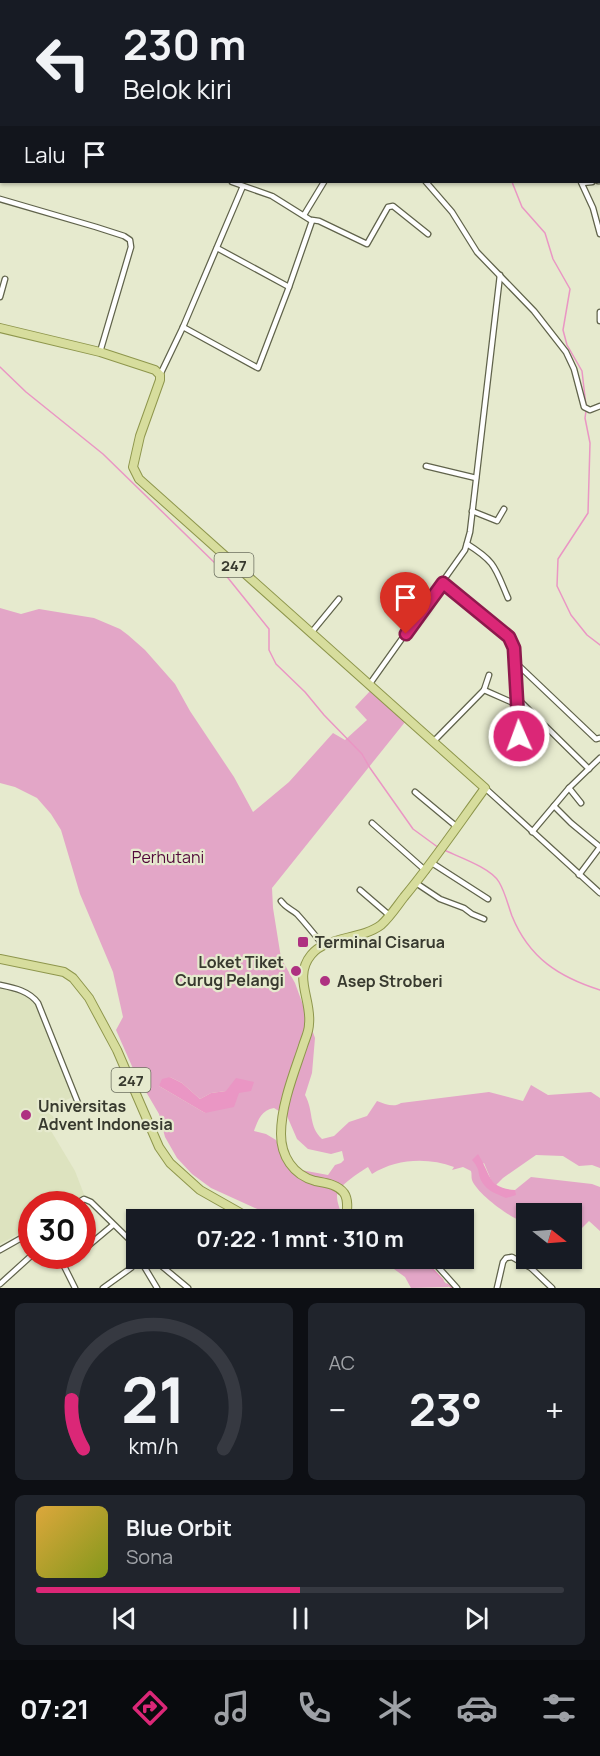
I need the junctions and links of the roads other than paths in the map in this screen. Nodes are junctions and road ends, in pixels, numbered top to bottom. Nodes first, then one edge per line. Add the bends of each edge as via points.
1 (235, 183) edge
2 (323, 183) edge
3 (427, 183) edge
4 (581, 183) edge
5 (243, 186) junction
6 (0, 199) edge
7 (304, 215) junction
8 (312, 220) junction
9 (599, 227) edge
10 (428, 234) dead end
11 (600, 234) edge
12 (217, 248) junction
13 (500, 275) junction
14 (5, 279) dead end
15 (289, 287) junction
16 (0, 297) edge
17 (600, 312) edge
18 (600, 321) edge
19 (183, 327) junction
20 (0, 328) edge
21 (100, 352) junction
22 (160, 375) junction
23 (600, 406) edge
24 (426, 466) dead end
25 (476, 478) junction
26 (504, 509) dead end
27 (472, 511) junction
28 (467, 544) junction
29 (443, 583) junction
30 (508, 598) dead end
31 (339, 599) dead end
32 (311, 633) junction
33 (515, 662) junction
34 (489, 675) dead end
35 (369, 685) junction
36 (484, 690) junction
37 (518, 702) junction
38 (519, 736) dead end
39 (600, 738) edge
40 (434, 741) junction
41 (600, 758) edge
42 (589, 769) junction
43 (485, 788) junction
44 (569, 788) junction
45 (415, 792) dead end
46 (581, 803) dead end
47 (554, 806) junction
48 (372, 823) dead end
49 (457, 826) junction
50 (532, 832) junction
51 (432, 863) junction
52 (426, 871) junction
53 (579, 875) junction
54 (416, 883) junction
55 (360, 890) dead end
56 (600, 894) edge
57 (488, 899) dead end
58 (281, 901) dead end
59 (389, 915) junction
60 (484, 920) dead end
61 (323, 945) junction
62 (0, 959) edge
63 (0, 985) edge
64 (78, 1103) dead end
65 (96, 1207) edge
66 (234, 1209) edge
67 (347, 1209) edge
68 (113, 1225) junction
69 (126, 1236) edge
70 (96, 1239) edge
71 (18, 1240) edge
72 (0, 1250) edge
73 (18, 1268) edge
74 (66, 1269) edge
75 (130, 1269) edge
76 (146, 1269) edge
77 (165, 1269) edge
78 (440, 1269) edge
79 (0, 1284) edge
80 (75, 1288) edge
81 (102, 1288) edge
82 (157, 1288) edge
83 (188, 1288) edge
84 (457, 1288) edge
85 (497, 1288) edge
86 (552, 1288) edge

1 - 5 street
2 - 7 street
3 - 13 street via 452,212 477,252
4 - 9 street
5 - 7 street via 272,196
5 - 12 street
6 - 21 street via 130,240
7 - 8 street
8 - 10 street via 367,244 388,207 393,206
8 - 15 street
9 - 11 street
12 - 15 street
12 - 19 street
13 - 23 street via 534,311 570,359 584,407 590,410
13 - 25 street
14 - 16 street
15 - 19 street via 258,368
17 - 18 street
19 - 22 street
20 - 21 main road
21 - 22 main road
22 - 32 main road, 247 via 140,436 135,474
24 - 25 street
25 - 27 street
26 - 27 street via 497,521
27 - 28 street
28 - 29 street
28 - 30 street via 492,563
29 - 33 street via 509,637
29 - 35 street
31 - 32 street
32 - 35 main road, 247
33 - 37 street
33 - 39 street via 596,739
34 - 36 street
35 - 40 main road, 247
36 - 37 street
36 - 40 street
37 - 38 street
37 - 42 street
40 - 43 main road, 247
41 - 42 street
42 - 44 street
43 - 49 main road
43 - 50 street
44 - 46 street
44 - 47 street
45 - 49 street
47 - 50 street
47 - 53 street via 600,847
48 - 52 street
49 - 51 main road
50 - 53 street
51 - 52 main road
51 - 57 street
52 - 54 main road
53 - 56 street
54 - 59 main road
54 - 60 street
55 - 59 street
58 - 61 street
59 - 61 main road via 374,930
61 - 67 main road via 312,953 304,967 302,978 310,1024 283,1112 281,1134 285,1158 296,1171 312,1180 332,1184 345,1195
62 - 66 main road, 247 via 63,972 73,978 89,998 117,1050 159,1147 170,1163 200,1190
63 - 64 street via 24,991 38,1003
65 - 68 street
68 - 69 street
68 - 70 street
71 - 72 street
73 - 79 street
74 - 80 street
75 - 81 street
76 - 82 street
77 - 83 street
78 - 84 street
85 - 86 street via 503,1262 512,1257

